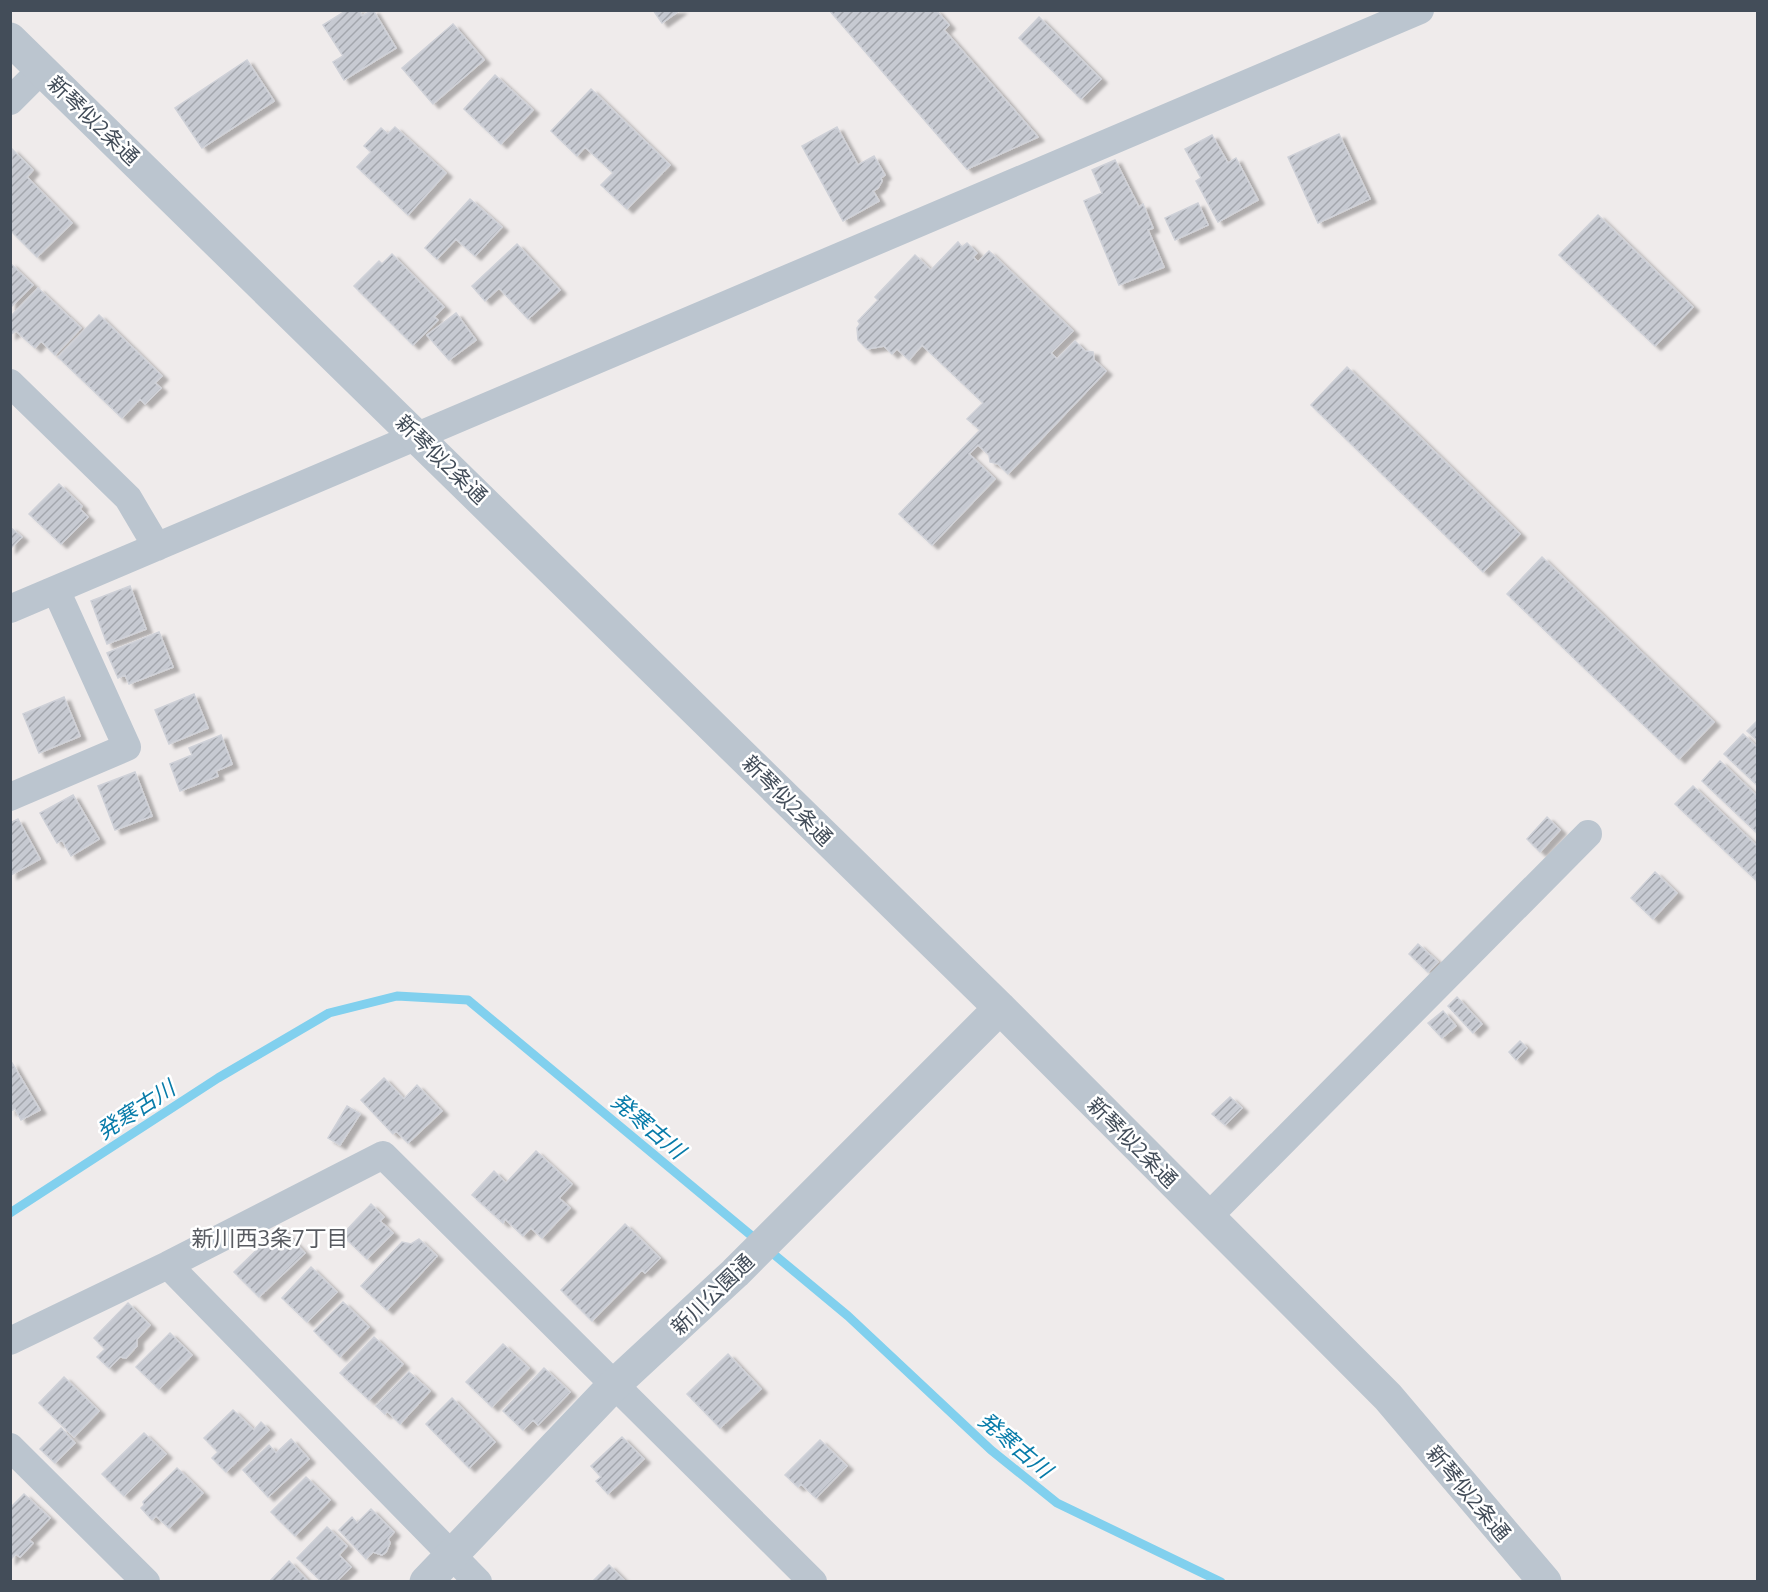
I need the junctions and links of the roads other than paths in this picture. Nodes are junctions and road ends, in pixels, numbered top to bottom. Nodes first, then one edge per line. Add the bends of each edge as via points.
1 (1420, 10) edge
2 (10, 39) edge
3 (42, 69) junction
4 (10, 101) edge
5 (10, 383) edge
6 (418, 436) junction
7 (158, 547) junction
8 (56, 590) junction
9 (10, 609) edge
10 (10, 797) edge
11 (1588, 834) dead end
12 (1000, 1008) junction
13 (1208, 1217) junction
14 (168, 1265) junction
15 (10, 1341) edge
16 (613, 1386) junction
17 (10, 1447) edge
18 (451, 1555) junction
19 (146, 1581) edge
20 (426, 1581) edge
21 (478, 1581) edge
22 (813, 1581) edge
23 (1545, 1581) edge

1 - 6 street
2 - 3 street, 新琴似2条通
3 - 4 street
3 - 6 street, 新琴似2条通
5 - 7 street via 128,498
6 - 7 street
6 - 12 street, 新琴似2条通
7 - 8 street
8 - 9 street
8 - 10 street via 127,747
11 - 13 street
12 - 13 street, 新琴似2条通
12 - 16 street, 新川公園通 via 735,1273
13 - 23 street, 新琴似2条通 via 1388,1397
14 - 15 street
14 - 16 street via 383,1155
14 - 18 street
16 - 18 street, 新川公園通
16 - 22 street
17 - 19 street
18 - 20 street, 新川公園通
18 - 21 street

